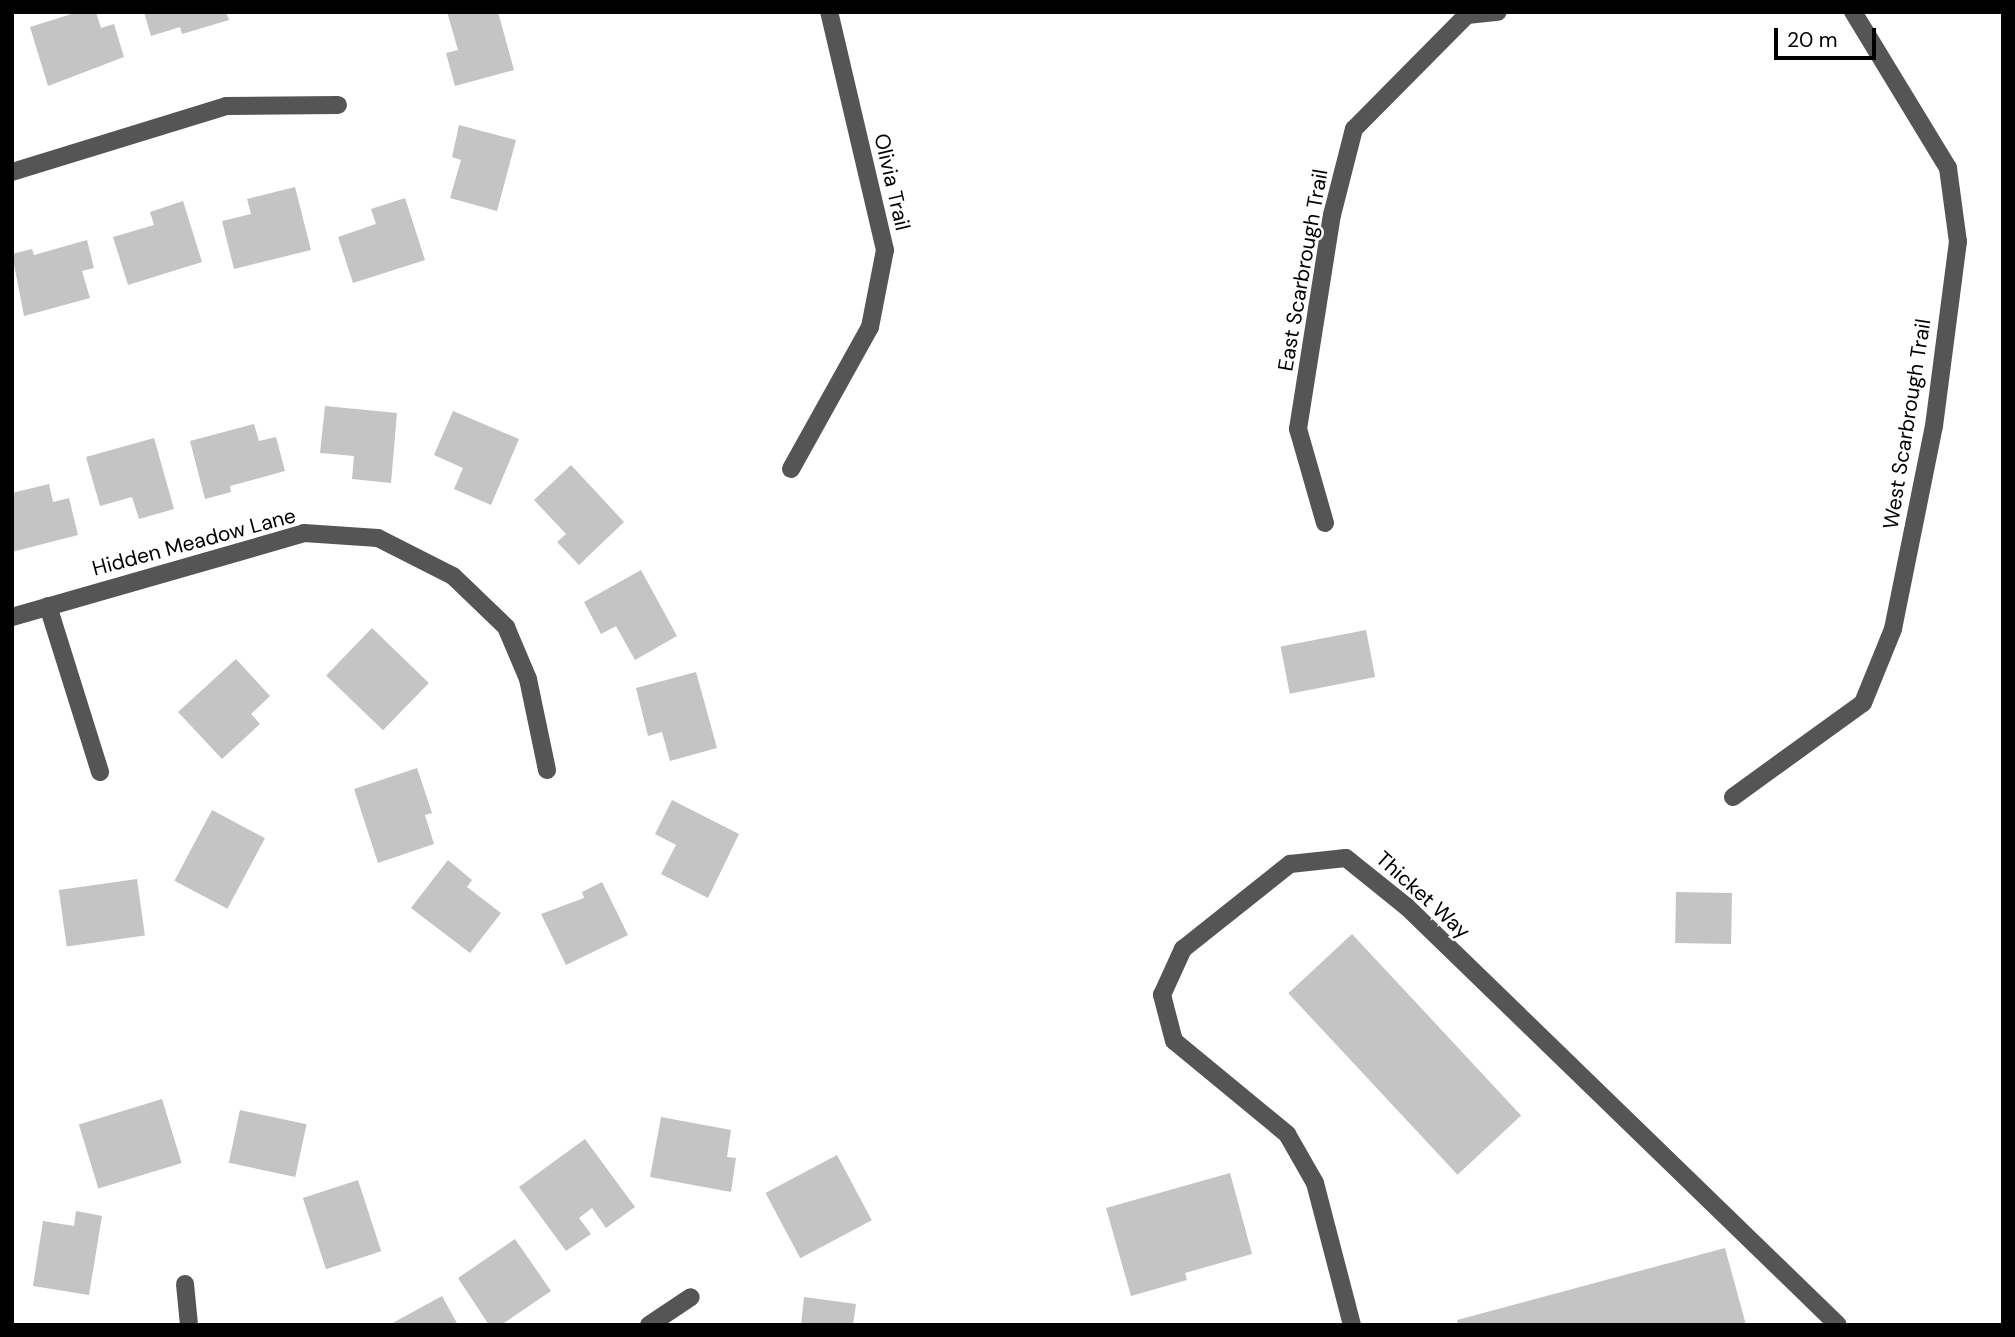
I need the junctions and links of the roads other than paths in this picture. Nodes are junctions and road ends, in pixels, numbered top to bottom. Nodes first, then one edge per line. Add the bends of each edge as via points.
1 (829, 12) edge
2 (1498, 12) edge
3 (1853, 12) edge
4 (338, 105) dead end
5 (12, 172) edge
6 (791, 469) dead end
7 (1325, 523) dead end
8 (48, 606) junction
9 (12, 617) edge
10 (547, 770) dead end
11 (100, 772) dead end
12 (1733, 797) dead end
13 (185, 1284) dead end
14 (691, 1297) dead end
15 (189, 1325) edge
16 (649, 1325) edge
17 (1352, 1325) edge
18 (1838, 1325) edge

1 - 6 street, Olivia Trail via 885,250 870,327
2 - 7 street, East Scarbrough Trail via 1467,15 1354,129 1332,215 1298,429
3 - 12 street, West Scarbrough Trail via 1948,168 1958,242 1934,426 1893,629 1863,703
4 - 5 street via 226,106
8 - 9 street, Hidden Meadow Lane
8 - 10 street, Hidden Meadow Lane via 304,533 378,538 453,576 506,627 528,678
8 - 11 street
13 - 15 street
14 - 16 street
17 - 18 street, Thicket Way via 1315,1183 1304,1163 1287,1134 1174,1041 1162,995 1183,949 1290,864 1346,858 1407,907

